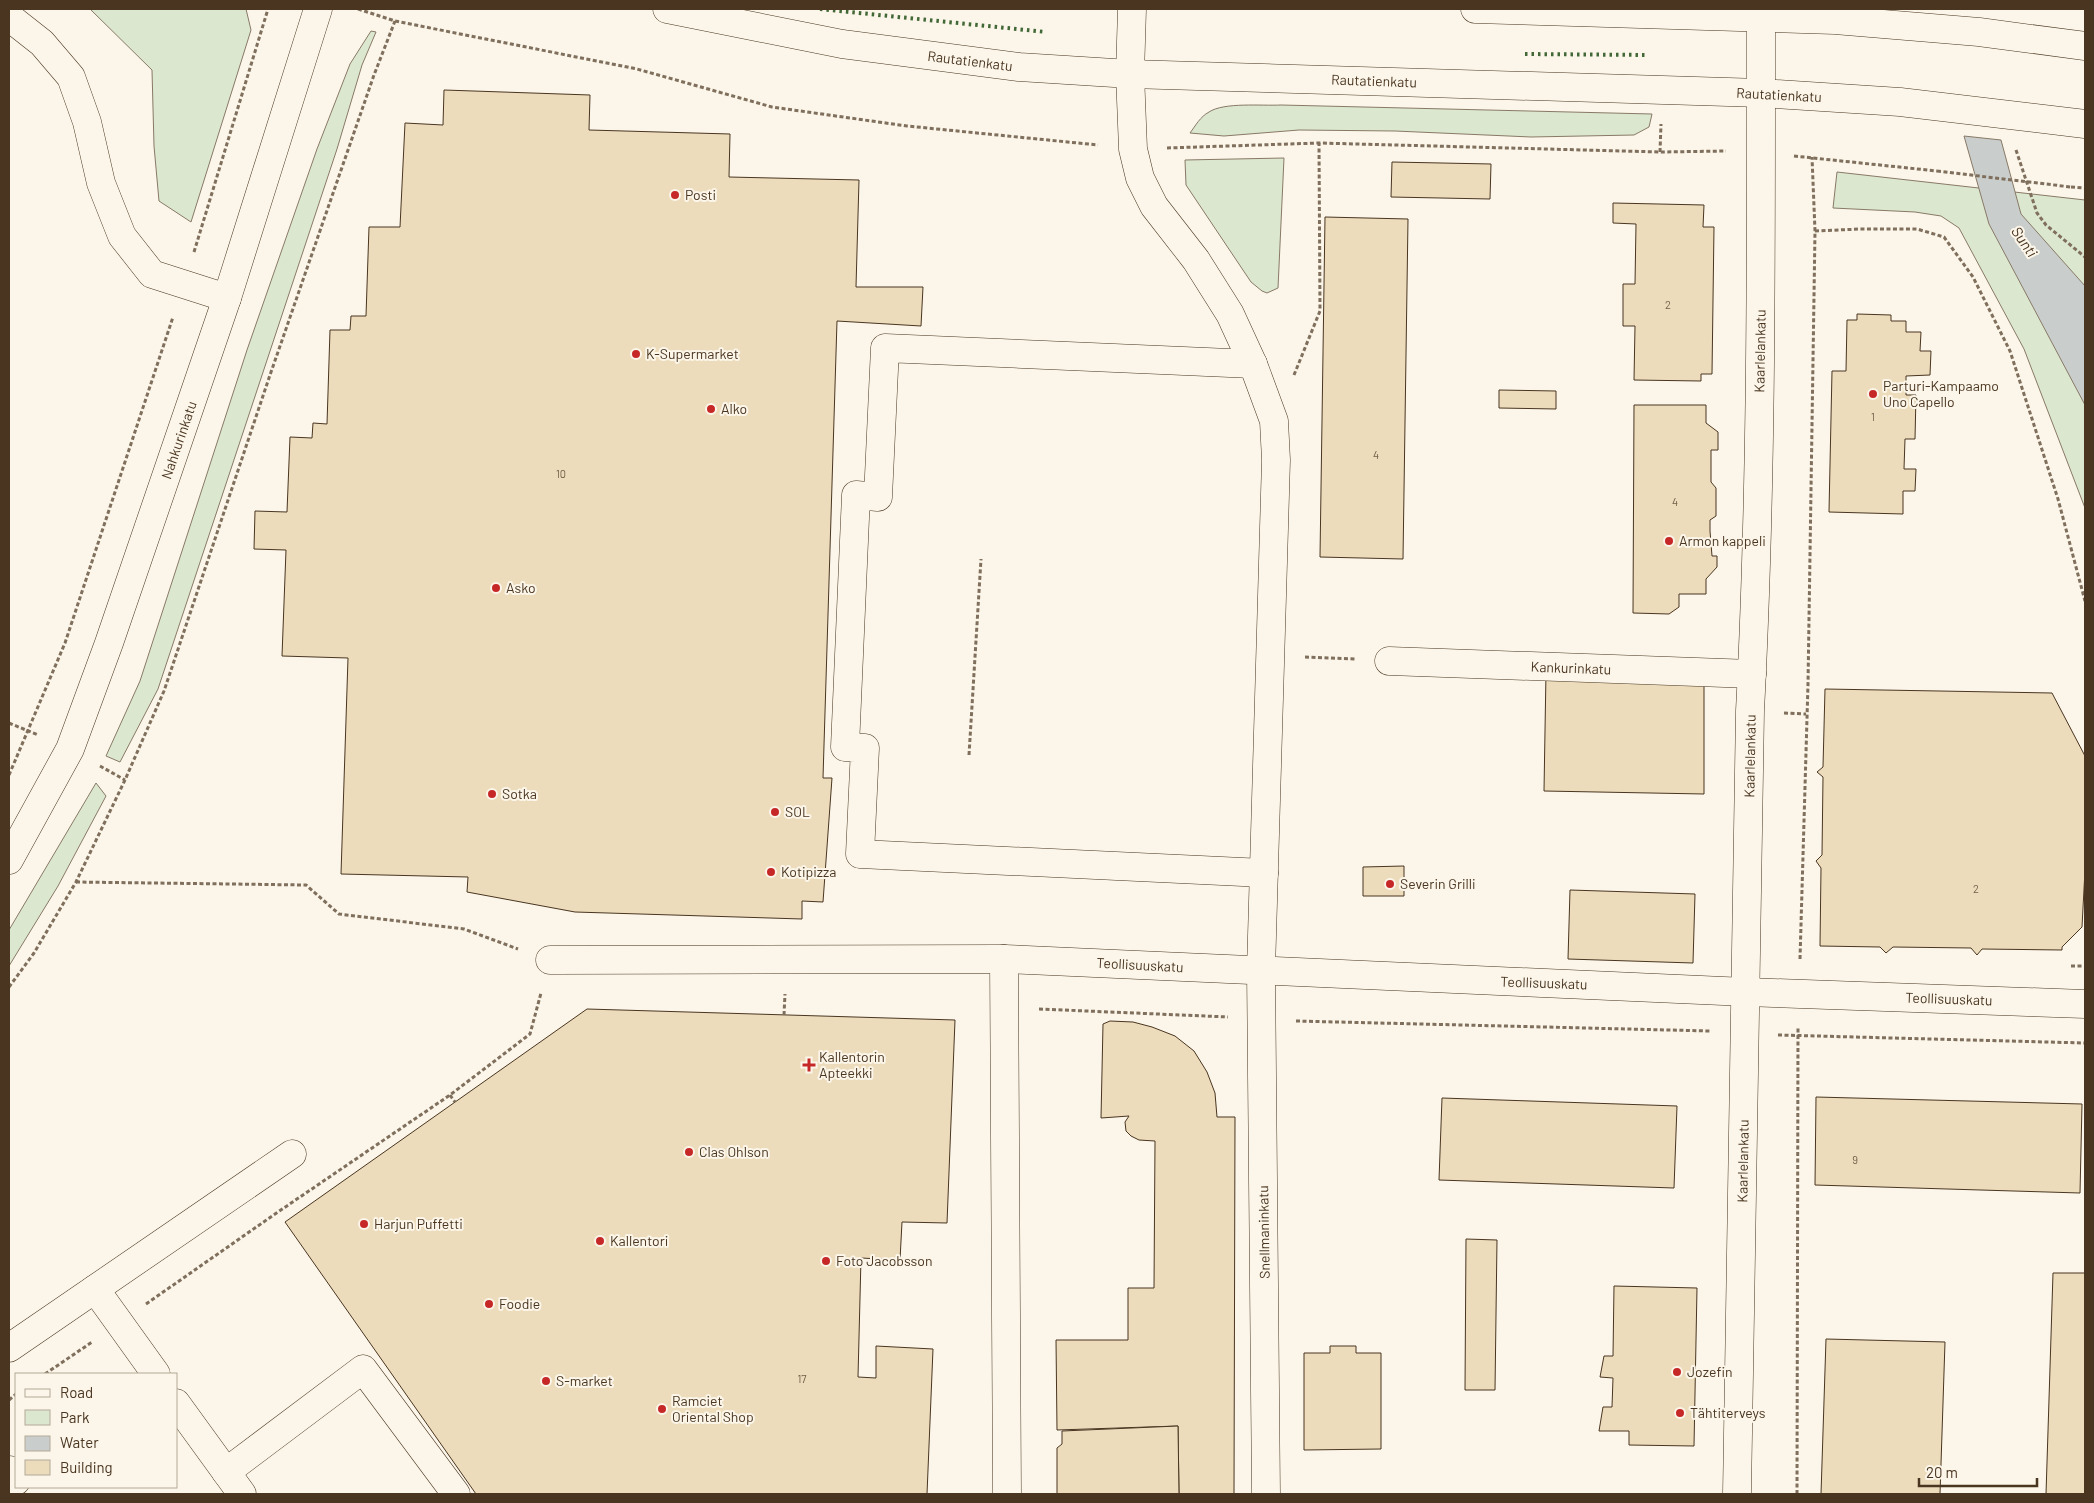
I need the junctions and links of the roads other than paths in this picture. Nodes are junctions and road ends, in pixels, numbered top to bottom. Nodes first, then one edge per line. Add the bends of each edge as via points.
1 (318, 9) edge
2 (667, 9) edge
3 (1132, 9) edge
4 (1475, 9) edge
5 (9, 17) edge
6 (1761, 18) junction
7 (2085, 46) edge
8 (1130, 74) junction
9 (1761, 93) junction
10 (2085, 124) edge
11 (227, 298) junction
12 (1253, 364) junction
13 (1389, 661) road end
14 (1752, 674) junction
15 (9, 860) edge
16 (1264, 873) junction
17 (1004, 959) junction
18 (550, 960) road end
19 (1261, 970) junction
20 (1746, 992) junction
21 (2085, 1004) edge
22 (292, 1154) dead end
23 (95, 1289) junction
24 (9, 1348) edge
25 (155, 1373) edge
26 (178, 1406) edge
27 (226, 1472) junction
28 (242, 1494) edge
29 (456, 1494) edge
30 (1007, 1494) edge
31 (1266, 1494) edge
32 (1738, 1494) edge

1 - 11 main road, Nahkurinkatu
2 - 8 main road, Rautatienkatu via 842,44 1019,67
3 - 8 main road, Snellmaninkatu
4 - 6 main road
5 - 11 main road via 42,44 72,78 87,122 101,183 122,236 152,274
6 - 7 main road via 1835,20 1940,29
6 - 9 main road, Kaarlelankatu
8 - 9 main road, Rautatienkatu
8 - 12 main road, Snellmaninkatu via 1133,149 1140,178 1154,206 1196,260 1230,314
9 - 10 main road, Rautatienkatu via 1900,102
9 - 14 main road, Kaarlelankatu via 1762,293
11 - 15 main road, Nahkurinkatu via 113,634 70,748
12 - 16 main road, Snellmaninkatu via 1274,421 1276,460
12 - 16 main road via 884,348 878,497 856,496 845,747 865,748 860,854
13 - 14 main road, Kankurinkatu
14 - 20 main road, Kaarlelankatu
16 - 19 main road, Snellmaninkatu
17 - 18 main road, Teollisuuskatu
17 - 19 main road, Teollisuuskatu
17 - 30 main road
19 - 20 main road, Teollisuuskatu
19 - 31 main road, Snellmaninkatu
20 - 21 main road, Teollisuuskatu
20 - 32 main road, Kaarlelankatu
22 - 23 main road
23 - 24 main road
23 - 25 main road
26 - 27 main road
27 - 28 main road
27 - 29 main road via 363,1369

